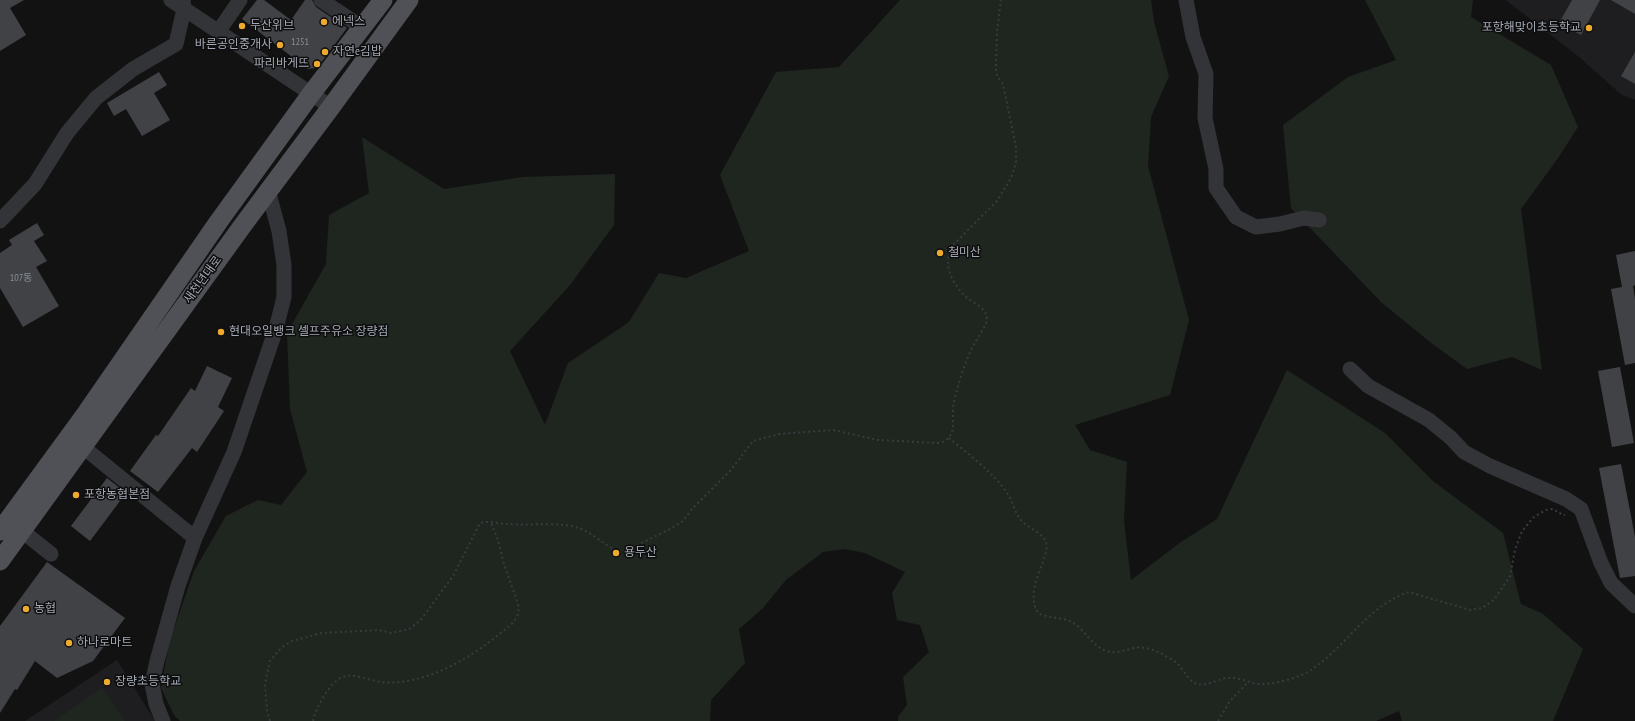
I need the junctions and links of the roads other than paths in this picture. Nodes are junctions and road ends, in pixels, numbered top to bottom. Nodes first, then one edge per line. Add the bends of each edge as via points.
1 (171, 0) edge
2 (240, 0) edge
3 (321, 0) edge
4 (383, 0) edge
5 (409, 0) edge
6 (1186, 0) edge
7 (184, 4) edge
8 (361, 29) junction
9 (218, 32) junction
10 (311, 94) junction
11 (331, 108) junction
12 (268, 190) junction
13 (1318, 220) dead end
14 (0, 221) edge
15 (1350, 369) dead end
16 (83, 447) junction
17 (0, 531) edge
18 (22, 531) junction
19 (195, 538) junction
20 (51, 554) dead end
21 (0, 562) edge
22 (1635, 606) edge
23 (162, 721) edge

1 - 7 street
2 - 9 street
3 - 8 street
4 - 8 main road, 새천년대로
5 - 11 main road, 새천년대로
6 - 13 street via 1193,37 1206,74 1205,118 1216,169 1216,188 1236,217 1256,227 1304,218
7 - 9 street
7 - 14 street via 176,44 133,69 96,98 67,133 35,184
8 - 10 main road, 새천년대로
9 - 10 street
10 - 11 street
10 - 17 main road, 새천년대로
11 - 12 main road, 새천년대로
12 - 16 main road, 새천년대로
12 - 19 street via 279,231 284,265 284,297 276,329 234,452
15 - 22 street via 1368,386 1429,420 1464,452 1566,499 1581,509 1611,583
16 - 18 main road, 새천년대로
16 - 19 street
18 - 20 street
18 - 21 main road, 새천년대로
19 - 23 street via 178,586 154,672 152,684

